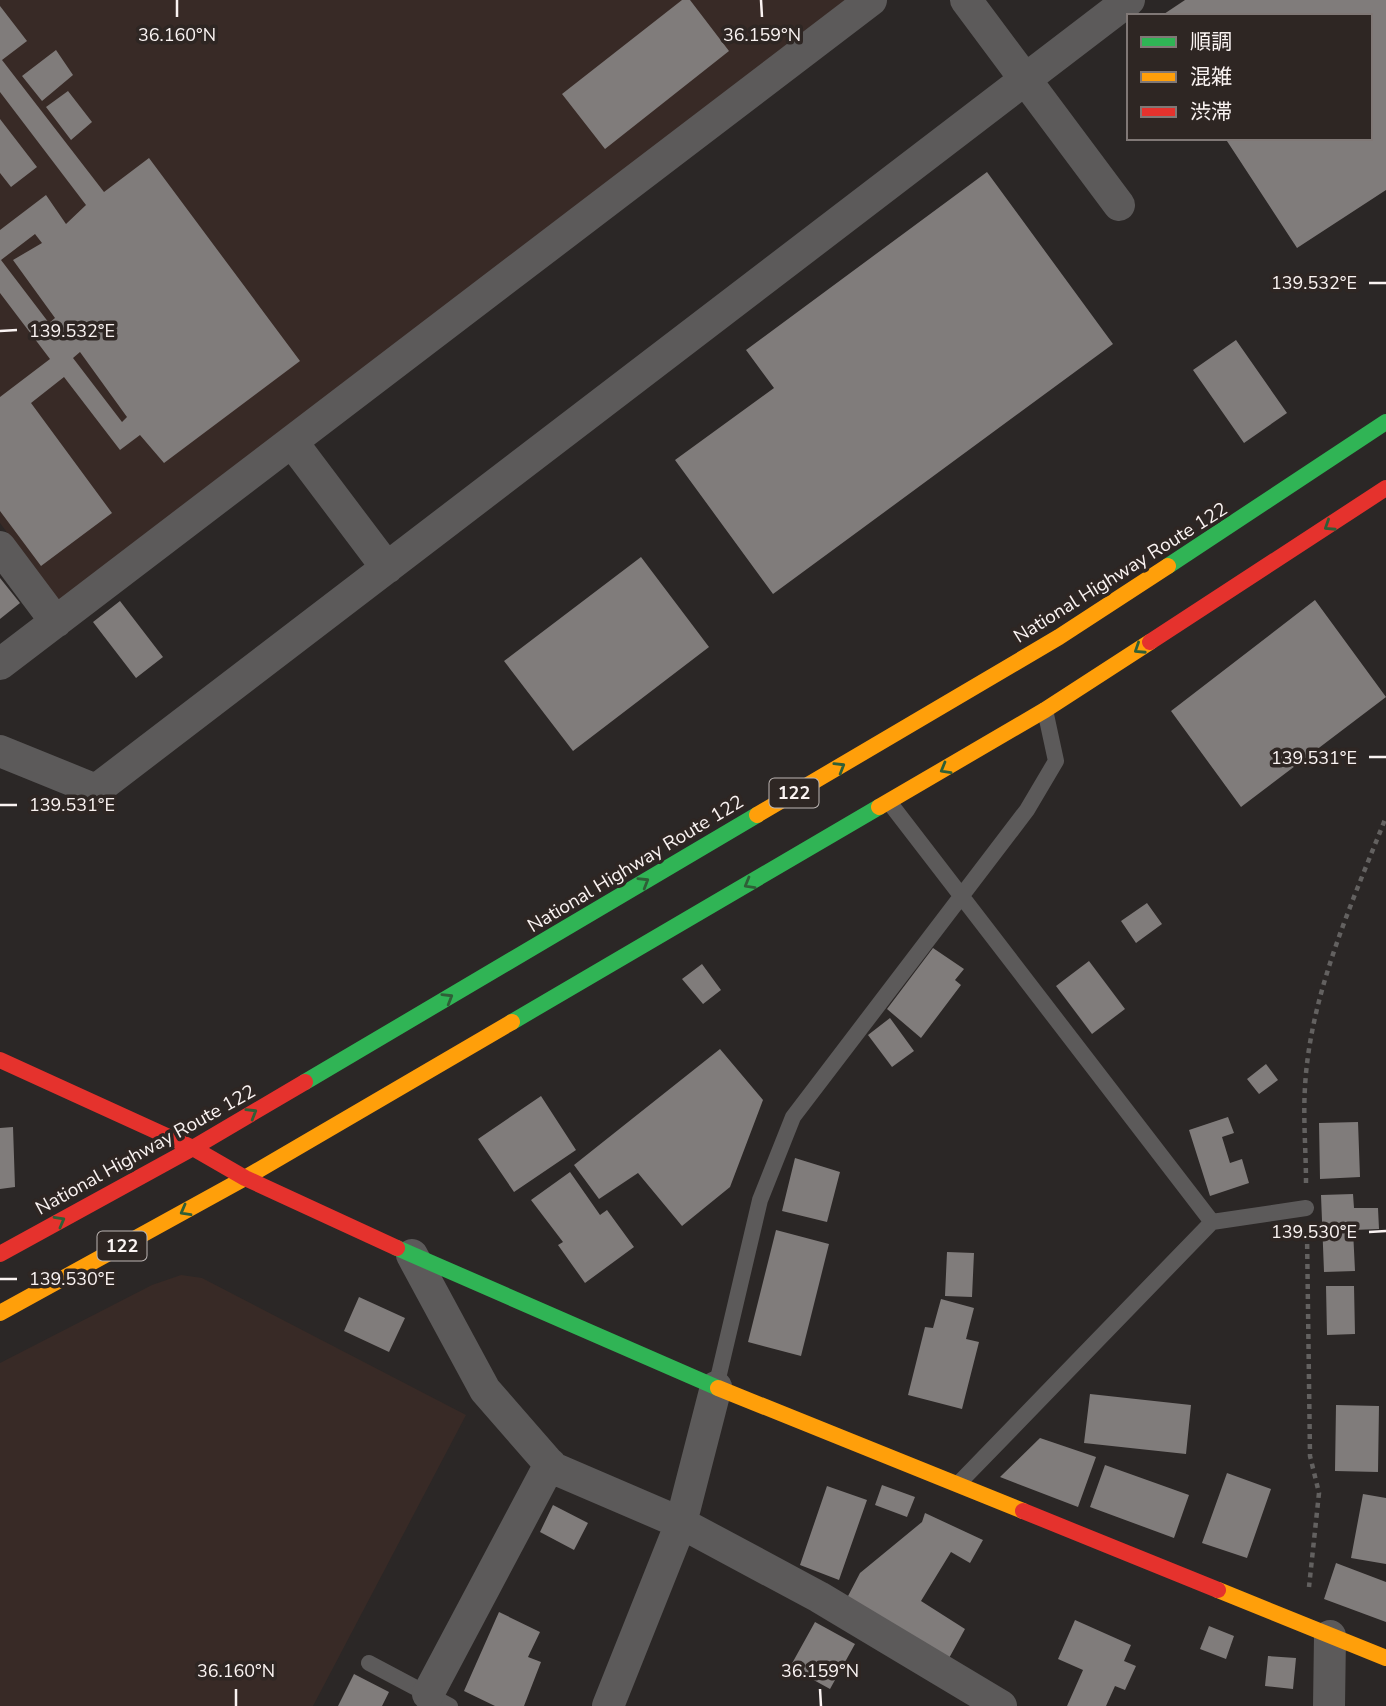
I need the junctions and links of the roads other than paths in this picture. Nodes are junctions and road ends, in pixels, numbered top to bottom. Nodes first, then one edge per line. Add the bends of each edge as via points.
1 (871, 0) edge
2 (967, 0) edge
3 (1129, 0) edge
4 (1026, 79) junction
5 (1119, 205) dead end
6 (1386, 422) edge
7 (292, 442) junction
8 (1386, 488) edge
9 (0, 547) edge
10 (387, 568) junction
11 (56, 622) junction
12 (0, 664) edge
13 (1045, 710) junction
14 (0, 751) edge
15 (889, 802) junction
16 (962, 896) junction
17 (0, 1060) edge
18 (193, 1148) junction
19 (245, 1178) junction
20 (1306, 1208) road end
21 (1212, 1222) junction
22 (0, 1254) edge
23 (412, 1255) junction
24 (0, 1313) edge
25 (716, 1387) junction
26 (550, 1464) junction
27 (957, 1485) junction
28 (681, 1522) junction
29 (1317, 1631) junction
30 (1386, 1658) edge
31 (369, 1663) dead end
32 (439, 1700) edge
33 (608, 1706) edge
34 (1001, 1706) edge
35 (1329, 1706) edge

1 - 7 street
2 - 4 street
3 - 4 street
4 - 5 street
4 - 10 street
18 -> 6 main road, National Highway Route 122 / 122 via 1059,637
7 - 10 street
7 - 11 street
8 -> 13 main road, 122
9 - 11 street
10 - 14 street via 96,790
11 - 12 street
13 -> 15 main road, 122
13 - 16 lane via 1056,761 1027,810
15 - 16 lane
15 -> 19 main road, 122
16 - 21 lane
16 - 25 lane via 793,1116 760,1200
17 - 18 main road
18 - 19 main road
22 -> 18 main road, National Highway Route 122 / 122
19 - 23 main road
19 -> 24 main road, 122
20 - 21 lane
21 - 27 lane
23 - 25 main road
23 - 26 street via 485,1391
25 - 27 main road
25 - 28 street
26 - 28 street
26 - 32 street
27 - 29 main road
28 - 33 street
28 - 34 street via 819,1597
29 - 30 main road
29 - 35 street
31 - 32 lane

